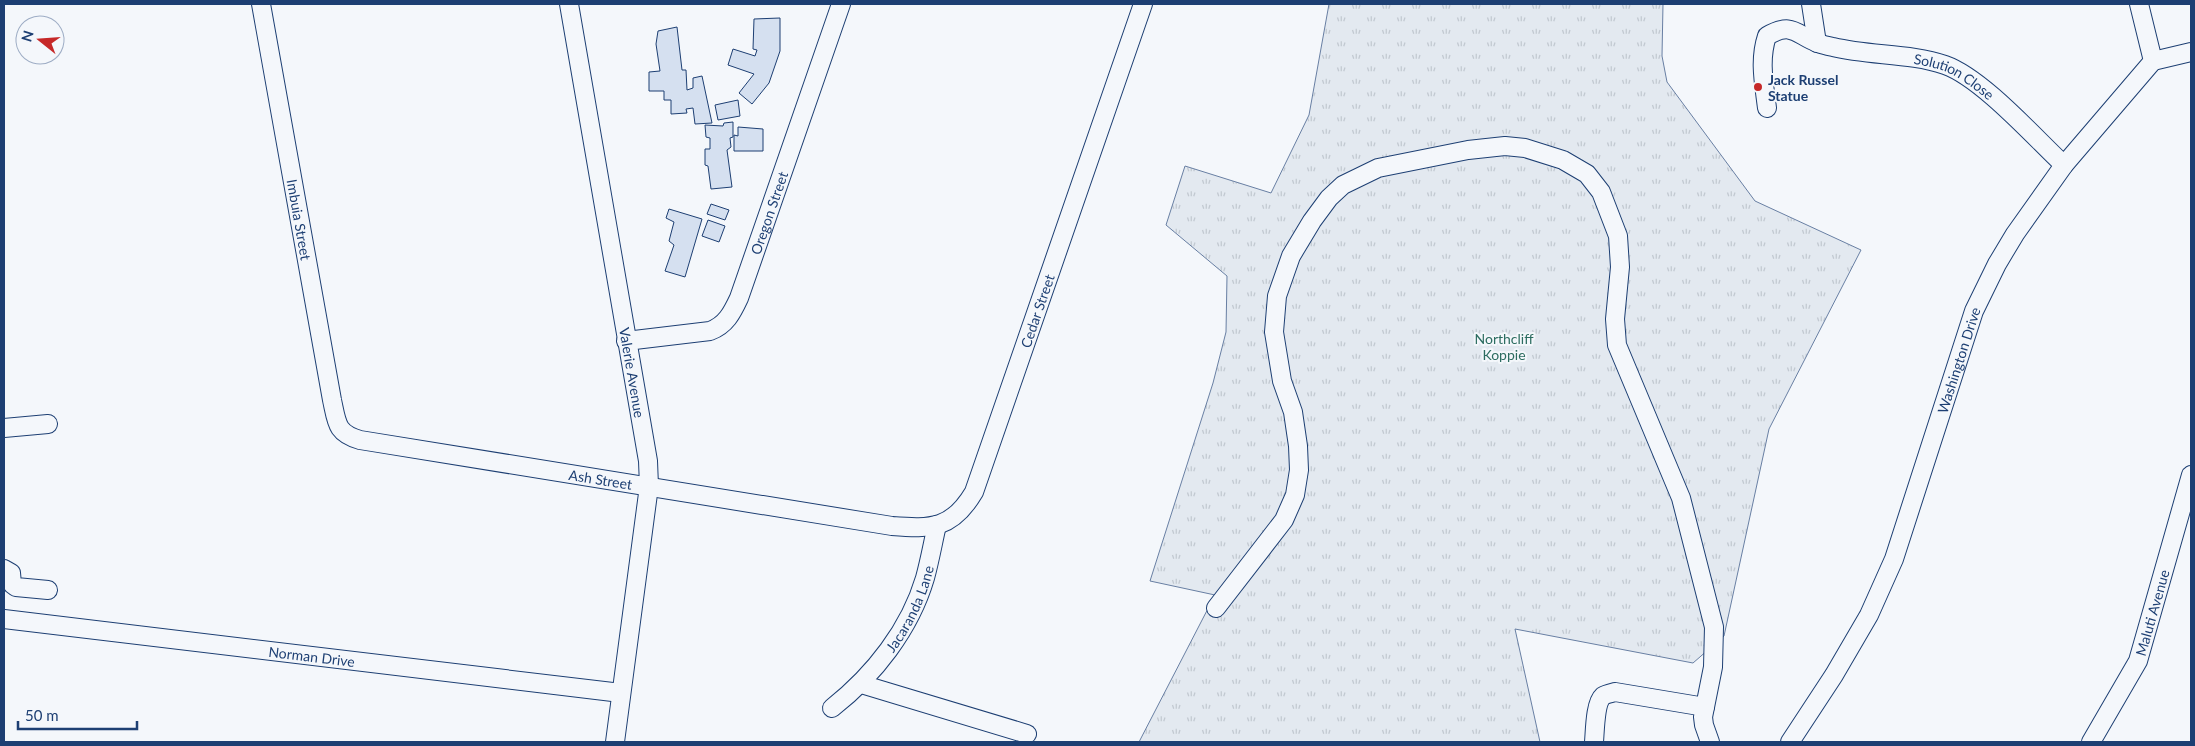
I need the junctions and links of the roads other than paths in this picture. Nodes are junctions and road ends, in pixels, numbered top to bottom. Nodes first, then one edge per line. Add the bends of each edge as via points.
1 (261, 4) edge
2 (569, 4) edge
3 (840, 4) edge
4 (1143, 4) edge
5 (1811, 4) edge
6 (2139, 4) edge
7 (1817, 43) junction
8 (2191, 52) edge
9 (2153, 61) junction
10 (1768, 108) dead end
11 (2064, 165) junction
12 (626, 341) junction
13 (48, 424) dead end
14 (4, 428) edge
15 (343, 433) joint
16 (2191, 474) edge
17 (649, 486) junction
18 (858, 520) joint
19 (937, 525) junction
20 (4, 569) edge
21 (48, 590) dead end
22 (1216, 608) dead end
23 (4, 619) edge
24 (861, 684) junction
25 (621, 693) junction
26 (1705, 707) junction
27 (832, 708) dead end
28 (1027, 734) dead end
29 (616, 742) edge
30 (1594, 742) edge
31 (1710, 742) edge
32 (1790, 742) edge
33 (2091, 742) edge

1 - 15 street, Imbuia Street via 332,400
2 - 12 street, Valerie Avenue
3 - 12 street, Oregon Street via 739,298 726,321 710,331
4 - 19 street, Cedar Street via 974,492 964,508 949,521
5 - 7 street
6 - 9 street
7 - 10 street, Solution Close via 1793,29 1778,30 1767,36 1762,50 1762,72
7 - 11 street, Solution Close via 1947,66 1990,95
8 - 9 street
9 - 11 street, Washington Drive
11 - 32 street, Washington Drive via 2015,234 1985,287 1974,311 1894,559 1869,615
12 - 17 street, Valerie Avenue via 648,461
13 - 14 street
15 - 17 street, Ash Street via 360,440
16 - 33 street, Maluti Avenue via 2138,661
17 - 18 street, Ash Street
17 - 25 street, Valerie Avenue
18 - 19 street, Cedar Street via 914,528
19 - 24 street, Jacaranda Lane via 925,578 914,608 895,640
20 - 21 street via 11,573 12,584 16,587
22 - 26 street via 1284,520 1295,495 1298,446 1274,332 1277,296 1291,256 1312,221 1344,184 1378,168 1468,150 1505,146 1525,148 1563,160 1587,174 1601,192 1618,236 1617,345 1681,498 1714,627 1713,667
23 - 25 street, Norman Drive
24 - 27 street, Jacaranda Lane
24 - 28 street
25 - 29 street, Valerie Avenue
26 - 30 street via 1615,692 1607,694 1598,703
26 - 31 street via 1704,725

